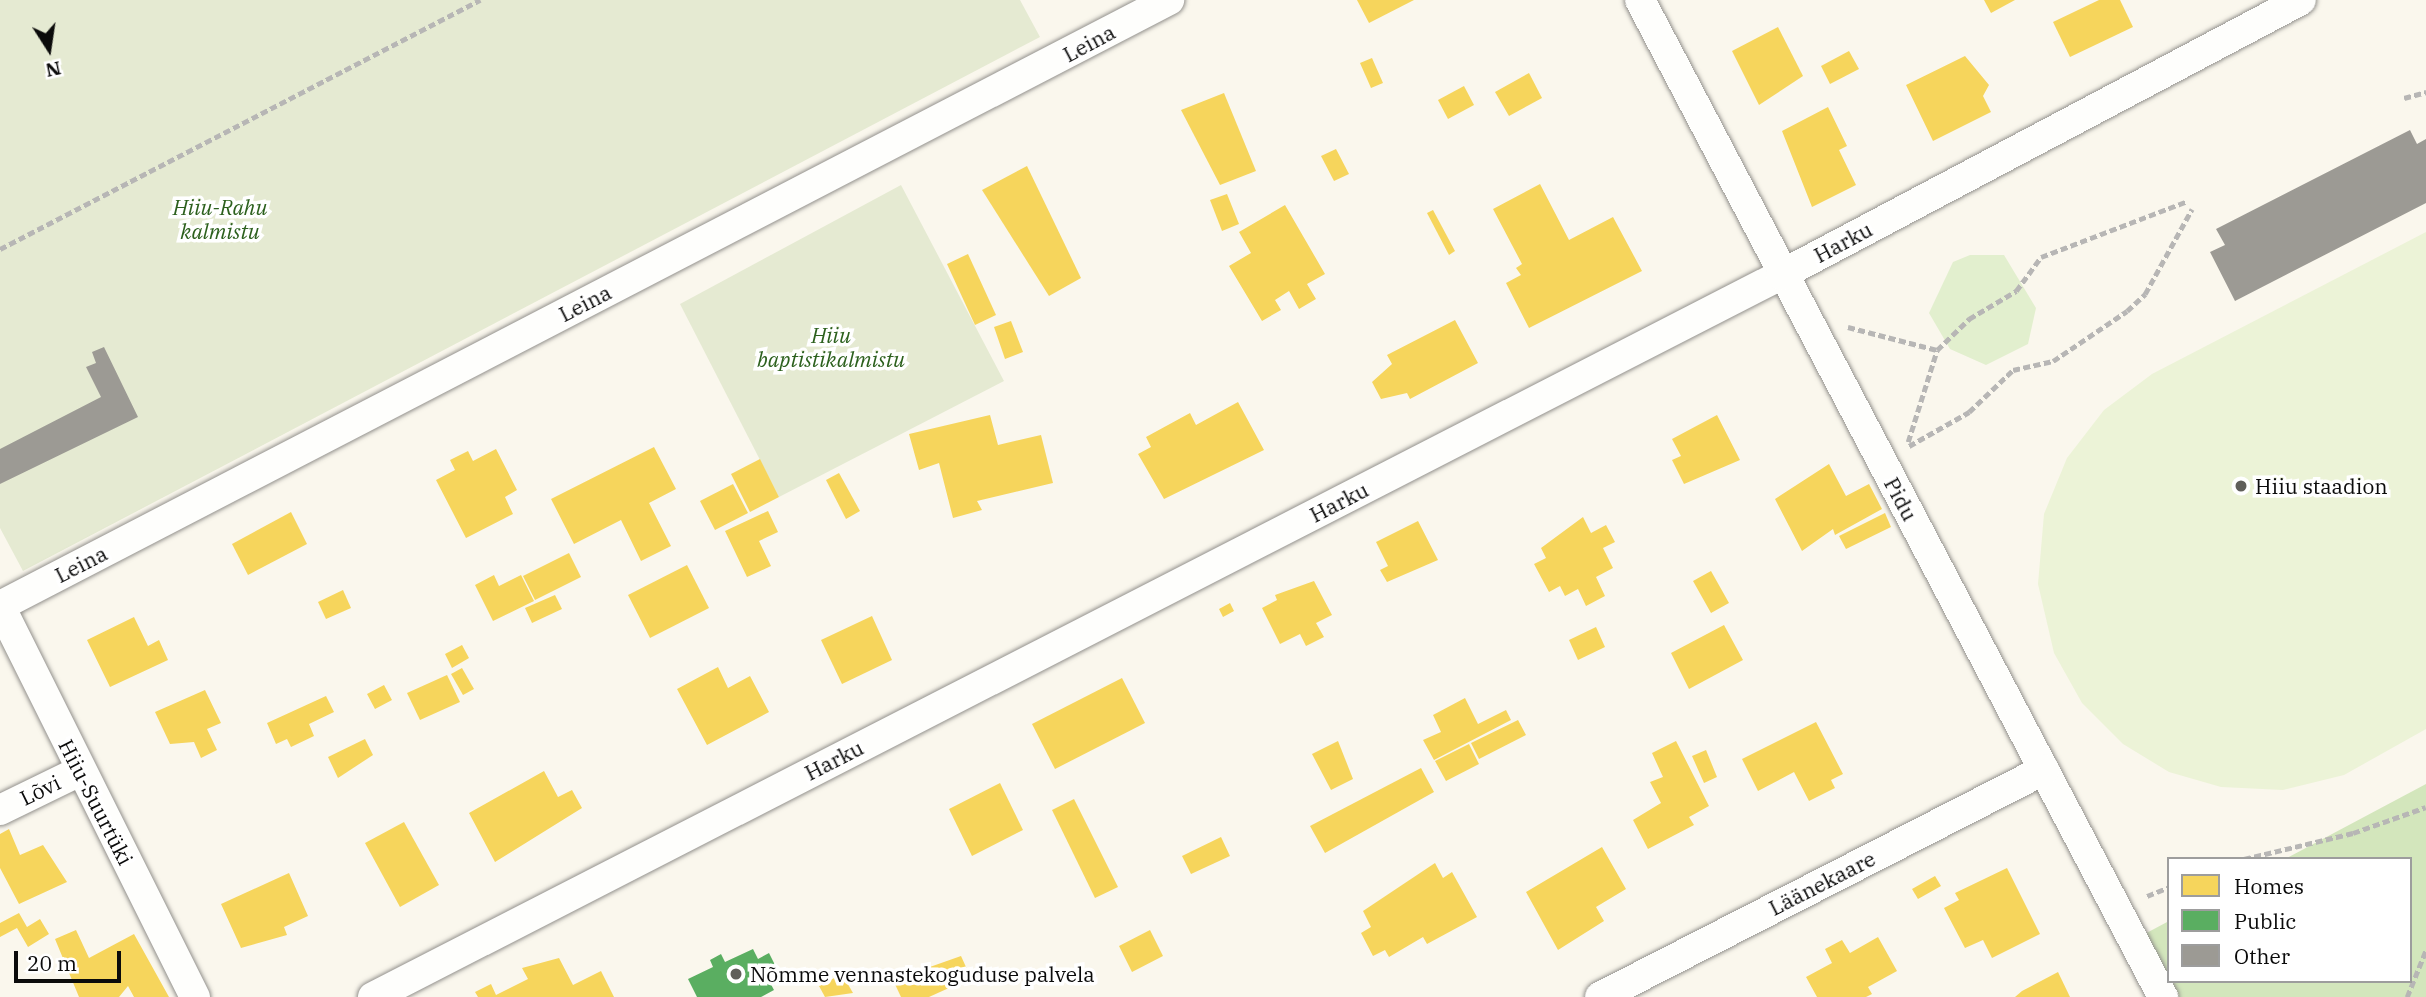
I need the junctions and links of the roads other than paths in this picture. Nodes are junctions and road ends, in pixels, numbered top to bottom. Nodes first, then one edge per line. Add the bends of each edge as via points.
1 (1170, 0) edge
2 (1640, 0) edge
3 (2301, 0) edge
4 (1781, 275) junction
5 (0, 606) edge
6 (2044, 770) junction
7 (80, 771) junction
8 (0, 810) edge
9 (195, 997) edge
10 (373, 997) edge
11 (1600, 997) edge
12 (2163, 997) edge

1 - 5 street, Leina
2 - 4 street, Pidu
3 - 4 street, Harku
4 - 6 street, Pidu
4 - 10 street, Harku
5 - 7 street, Hiiu-Suurtüki
6 - 11 street, Läänekaare
6 - 12 street, Pidu
7 - 8 street, Lõvi
7 - 9 street, Hiiu-Suurtüki

